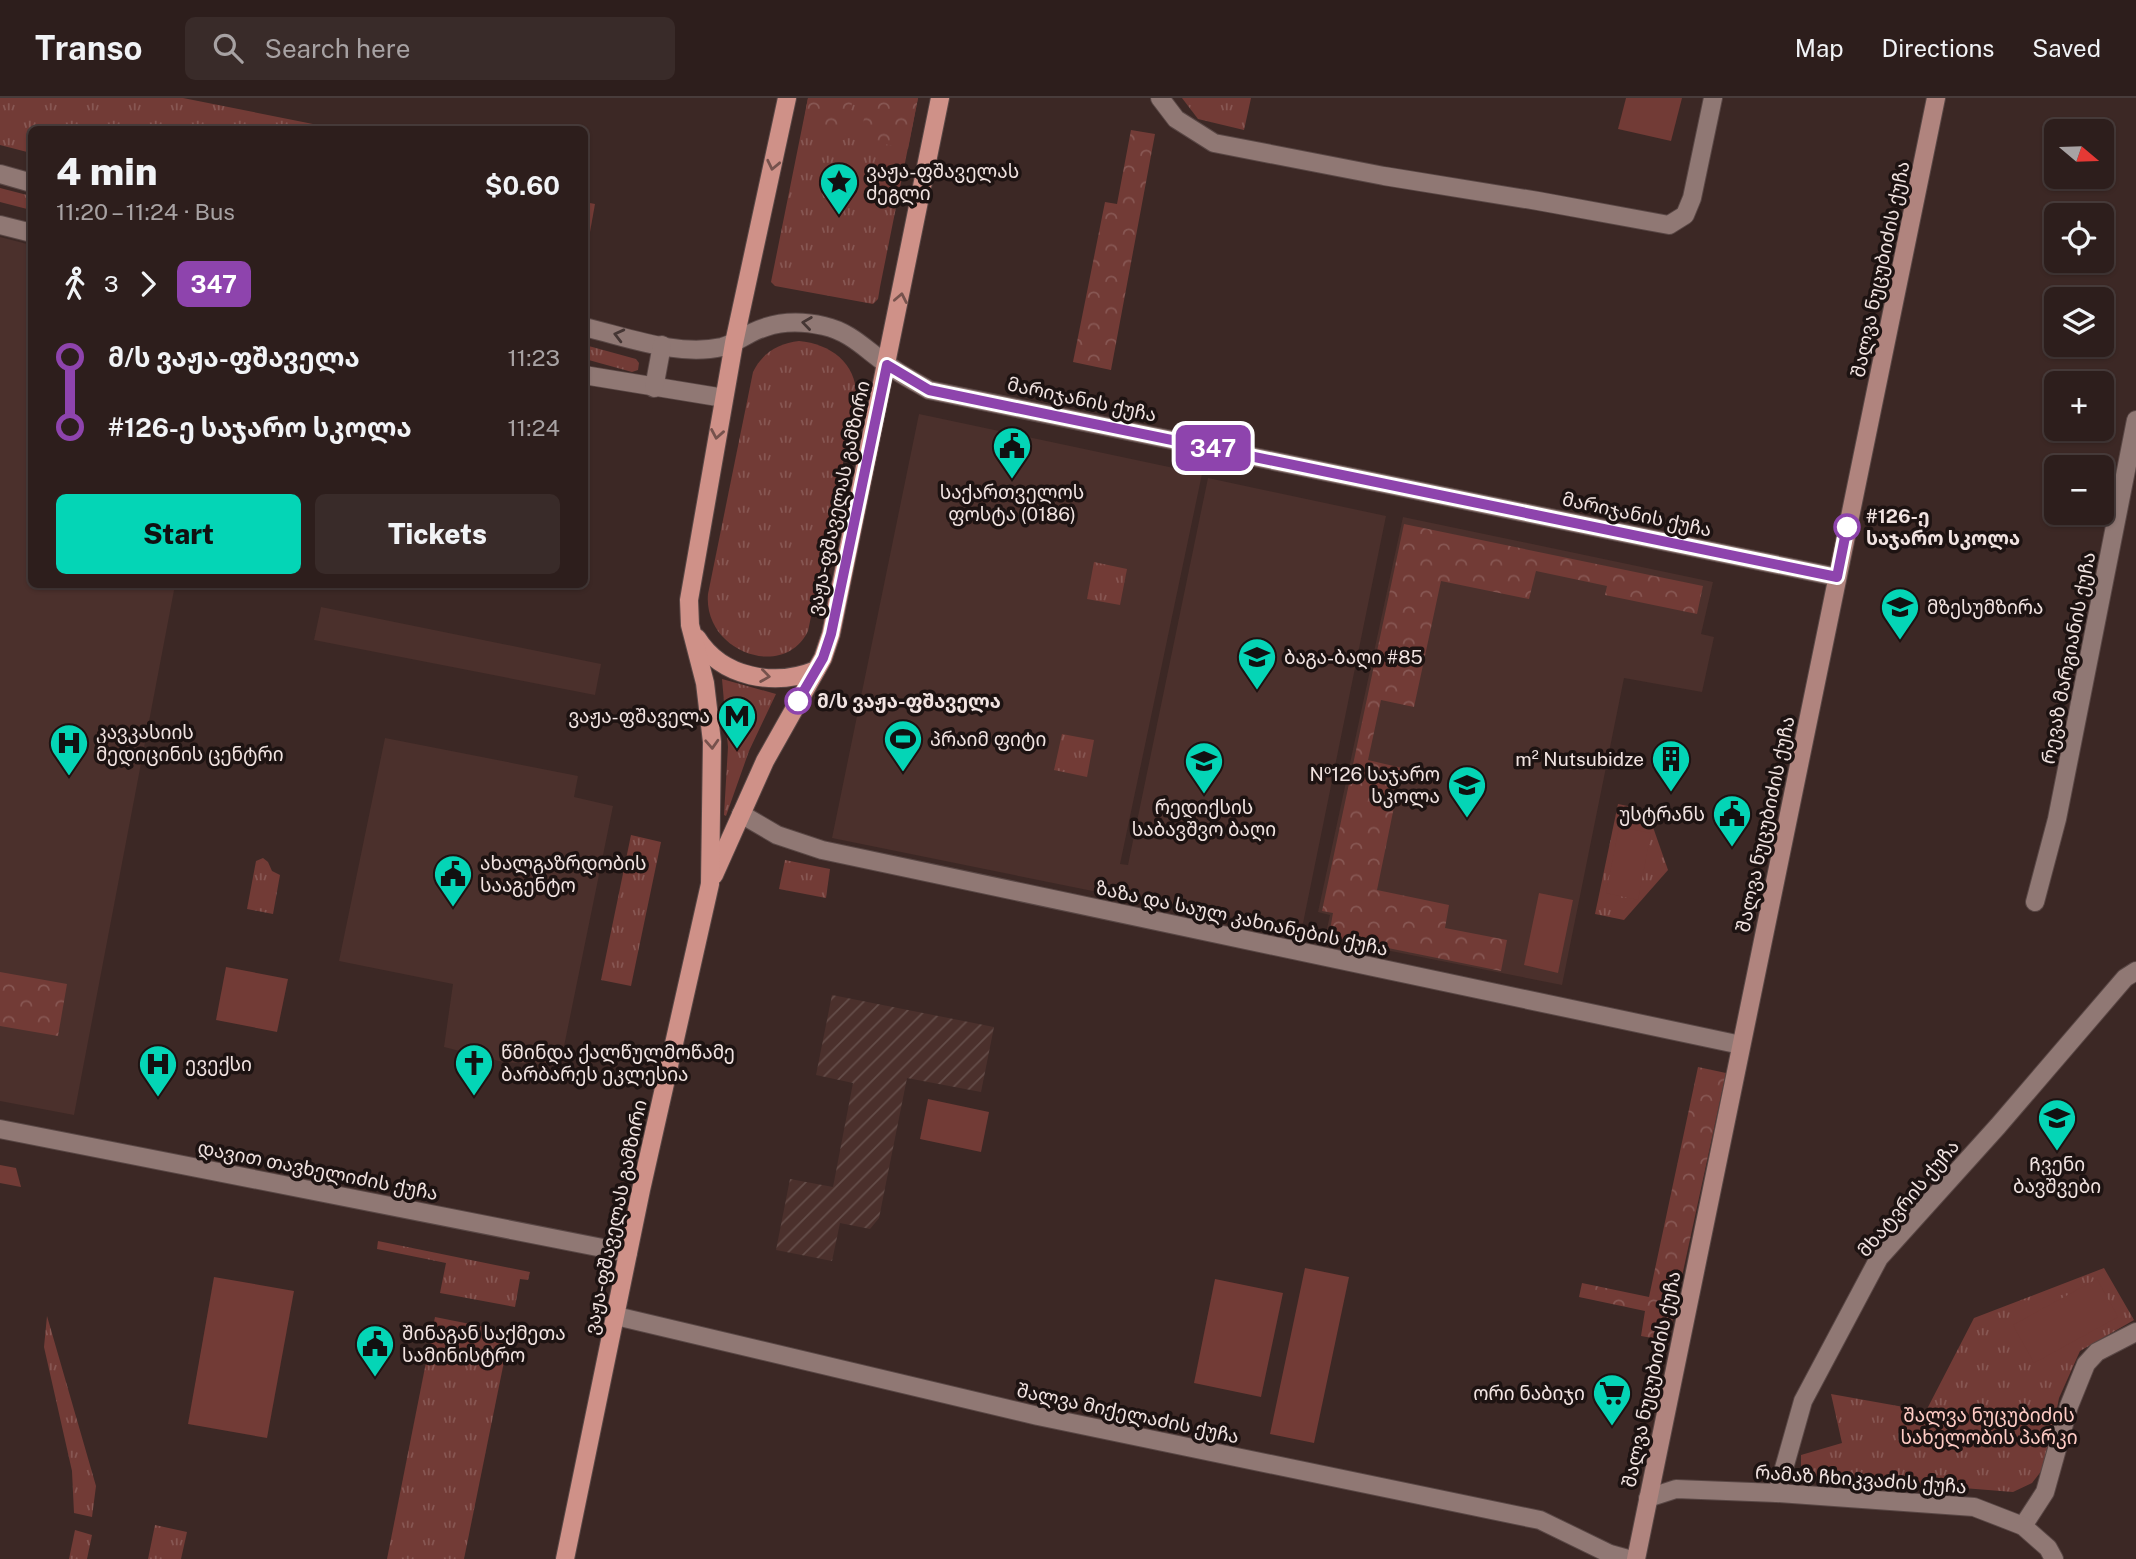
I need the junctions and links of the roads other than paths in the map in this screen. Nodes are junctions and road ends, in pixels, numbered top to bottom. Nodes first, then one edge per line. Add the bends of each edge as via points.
1 (788, 98) edge
2 (940, 98) edge
3 (1160, 98) edge
4 (1713, 98) edge
5 (1936, 98) edge
6 (0, 174) edge
7 (28, 182) edge
8 (0, 225) edge
9 (28, 232) edge
10 (588, 328) edge
11 (734, 343) junction
12 (662, 345) junction
13 (887, 365) junction
14 (588, 376) edge
15 (654, 387) junction
16 (724, 398) junction
17 (2136, 420) edge
18 (1837, 577) junction
19 (691, 629) junction
20 (816, 670) junction
21 (741, 814) junction
22 (710, 884) junction
23 (2035, 902) dead end
24 (2136, 971) edge
25 (1741, 1045) junction
26 (0, 1129) edge
27 (628, 1252) junction
28 (616, 1317) junction
29 (2136, 1332) edge
30 (1777, 1493) junction
31 (1648, 1498) junction
32 (2023, 1526) junction
33 (565, 1559) edge
34 (1628, 1559) edge
35 (1636, 1559) edge
36 (2054, 1559) edge

1 -> 11 main road, ვაჟა-ფშაველას გამზირი
13 -> 2 main road, ვაჟა-ფშაველას გამზირი
3 - 4 street via 1176,119 1214,143 1669,225 1685,215 1692,198
5 - 18 main road, შალვა ნუცუბიძის ქუჩა
6 - 7 street
8 - 9 street
12 -> 10 street, მარიჯანის ქუჩა
11 - 12 street, მარიჯანის ქუჩა via 698,349
13 -> 11 street, მარიჯანის ქუჩა via 841,332 797,321 767,326
11 - 16 main road, ვაჟა-ფშაველას გამზირი
12 - 15 street
13 - 18 street, მარიჯანის ქუჩა via 929,390
13 - 20 main road, ვაჟა-ფშაველას გამზირი via 836,615
14 - 15 street
15 - 16 street
16 -> 19 main road, ვაჟა-ფშაველას გამზირი via 691,586
17 - 23 street, რევაზ მარგიანის ქუჩა via 2057,819
18 - 25 main road, შალვა ნუცუბიძის ქუჩა
19 -> 20 main road via 713,659 732,670 784,679
19 -> 22 main road, ვაჟა-ფშაველას გამზირი via 705,683 712,742
20 - 21 main road, ვაჟა-ფშაველას გამზირი via 774,742
21 - 22 main road, ვაჟა-ფშაველას გამზირი
21 - 25 street, ზაზა და საულ კახიანების ქუჩა via 777,835 822,850
22 - 27 main road, ვაჟა-ფშაველას გამზირი
24 - 30 street, მხატვრის ქუჩა via 2125,978 1879,1258 1803,1401
25 - 31 main road, შალვა ნუცუბიძის ქუჩა
26 - 27 street, დავით თავხელიძის ქუჩა
27 - 28 main road, ვაჟა-ფშაველას გამზირი
28 - 33 main road, ვაჟა-ფშაველას გამზირი
28 - 34 street, შალვა მიქელაძის ქუჩა via 1038,1416 1540,1520
29 - 32 street via 2097,1352 2086,1364 2045,1492
30 - 31 street, რამაზ ჩხიკვაძის ქუჩა via 1676,1489
30 - 32 street, რამაზ ჩხიკვაძის ქუჩა via 1974,1507
31 - 35 main road, შალვა ნუცუბიძის ქუჩა
32 - 36 street, რამაზ ჩხიკვაძის ქუჩა

